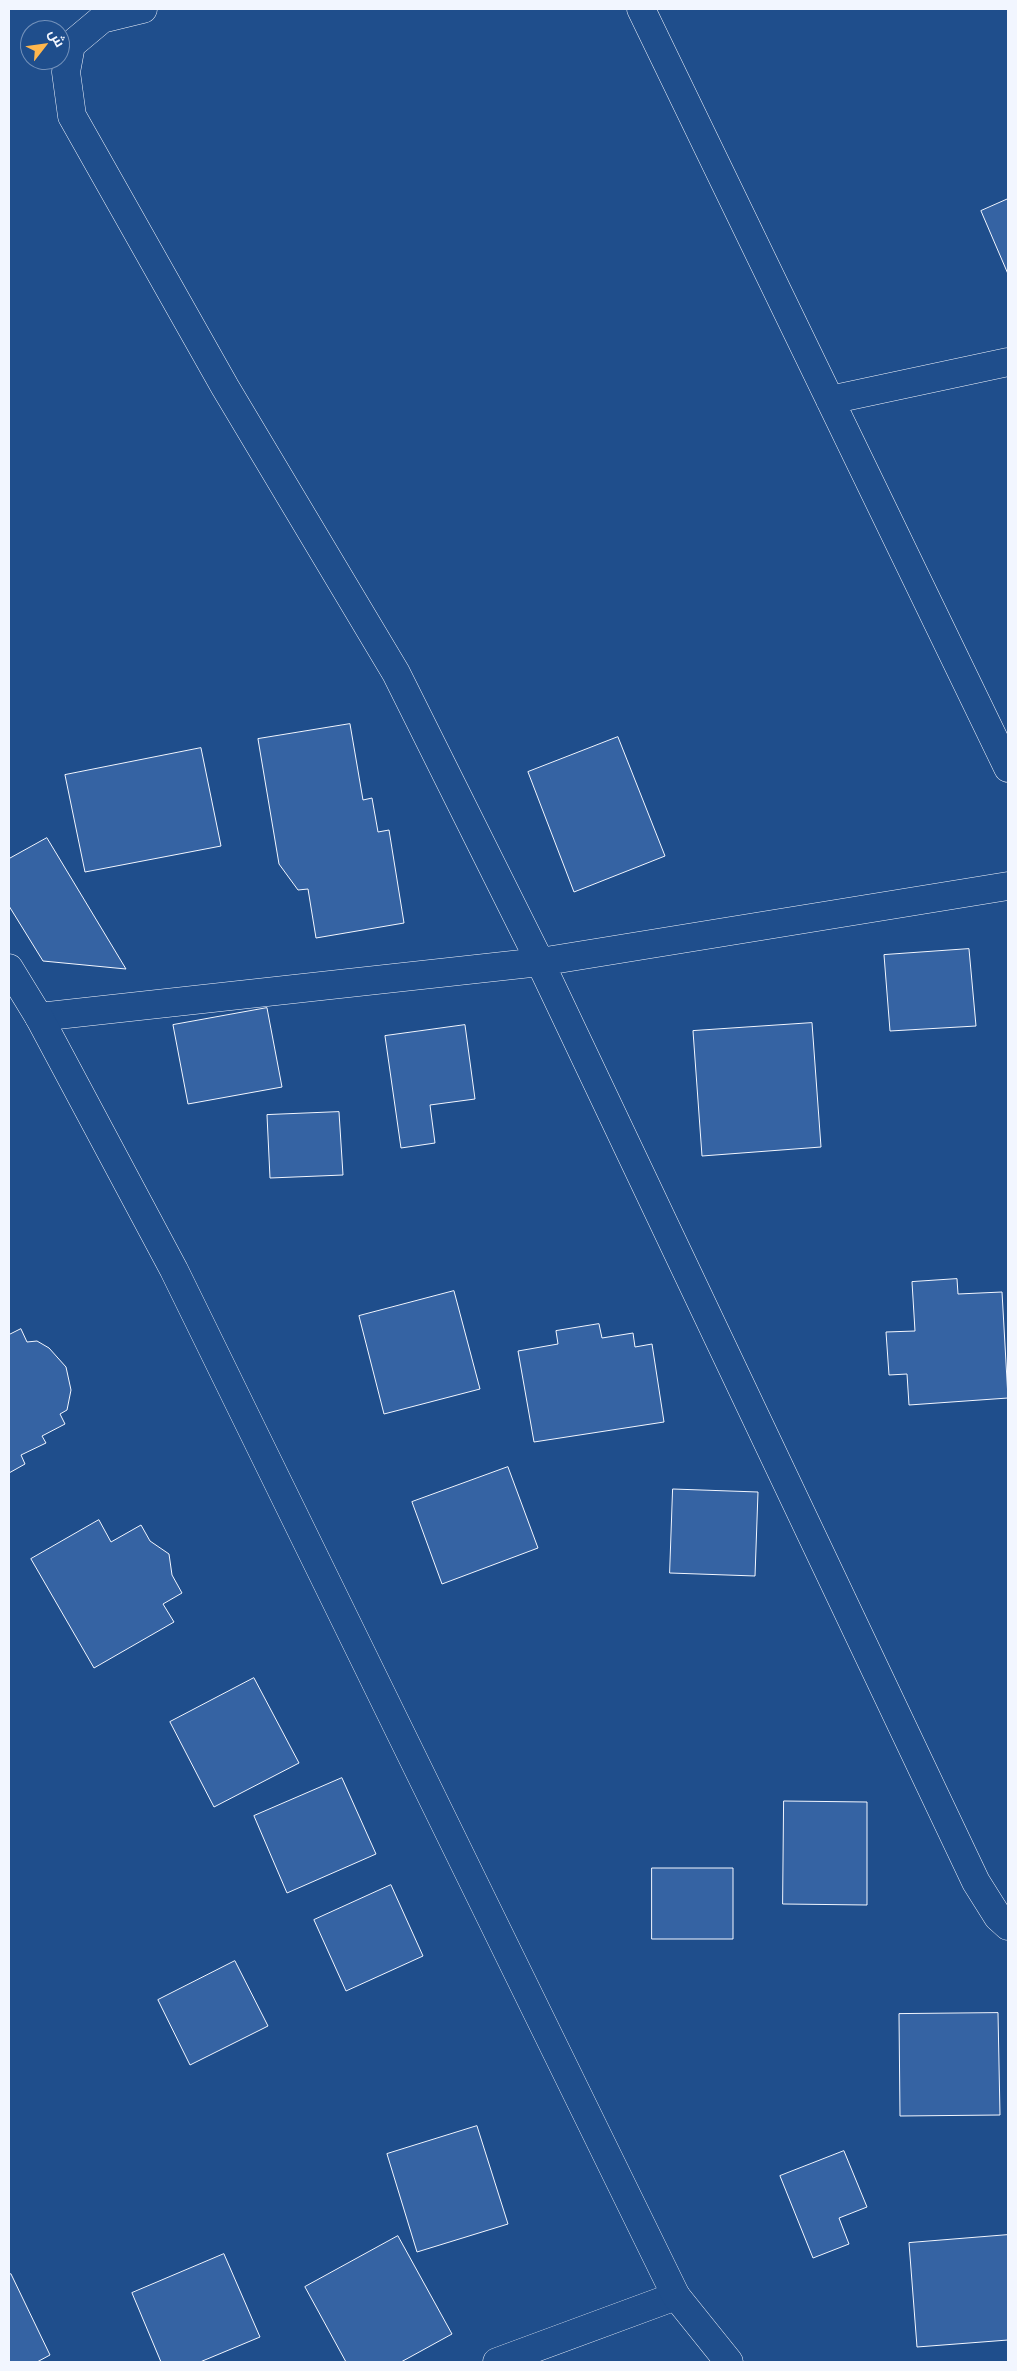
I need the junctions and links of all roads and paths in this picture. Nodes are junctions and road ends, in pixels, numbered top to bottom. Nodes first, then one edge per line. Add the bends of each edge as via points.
1 (143, 9) edge
2 (641, 9) edge
3 (1008, 362) edge
4 (830, 400) junction
5 (1008, 768) edge
6 (1008, 886) edge
7 (540, 962) junction
8 (9, 968) edge
9 (39, 1017) junction
10 (1008, 1926) edge
11 (676, 2296) junction
12 (497, 2362) edge
13 (729, 2362) edge

1 - 7 street via 102,19 72,44 66,72 72,116 221,378 396,673
2 - 4 street
3 - 4 street
4 - 5 street
6 - 7 street
7 - 9 street
7 - 10 street via 976,1882 998,1917
8 - 9 street
9 - 11 street via 174,1270
11 - 12 street
11 - 13 street

